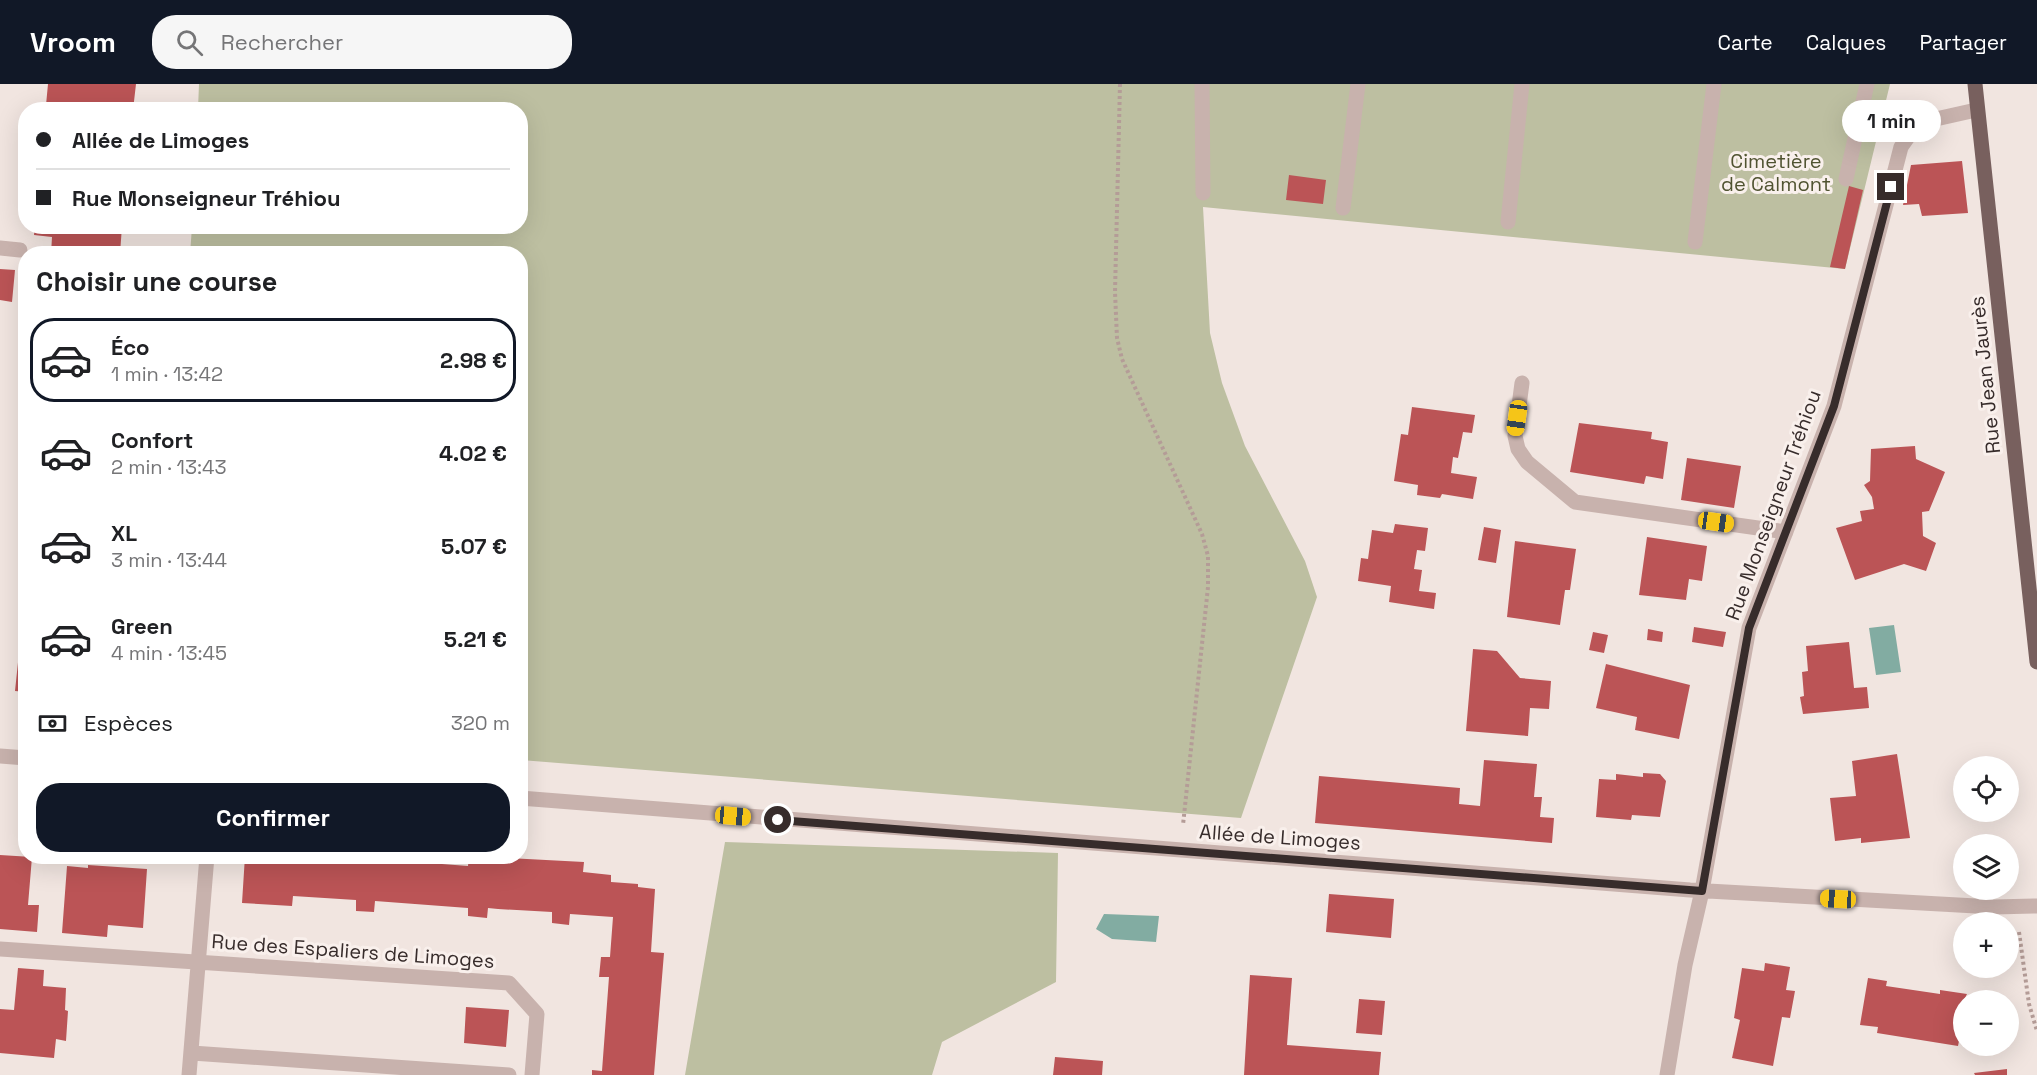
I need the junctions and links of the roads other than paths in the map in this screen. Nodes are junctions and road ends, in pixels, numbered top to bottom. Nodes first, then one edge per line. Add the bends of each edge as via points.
1 (1202, 84) edge
2 (1358, 84) edge
3 (1522, 84) edge
4 (1714, 84) edge
5 (1867, 84) edge
6 (1975, 84) edge
7 (1976, 110) junction
8 (1846, 179) dead end
9 (1203, 193) dead end
10 (1343, 208) dead end
11 (1508, 222) dead end
12 (1695, 242) dead end
13 (0, 248) edge
14 (18, 250) edge
15 (1522, 383) dead end
16 (1786, 532) junction
17 (2037, 662) edge
18 (0, 756) edge
19 (18, 757) edge
20 (528, 799) edge
21 (206, 864) edge
22 (1702, 891) junction
23 (2037, 906) edge
24 (0, 949) edge
25 (199, 961) junction
26 (192, 1053) junction
27 (189, 1075) edge
28 (509, 1075) edge
29 (532, 1075) edge
30 (1667, 1075) edge

1 - 9 street
2 - 10 street
3 - 11 street
4 - 12 street
5 - 8 street
6 - 7 main road, Rue Jean Jaurès
7 - 16 street, Rue Monseigneur Tréhiou via 1918,123 1901,147 1834,406
7 - 17 main road, Rue Jean Jaurès
13 - 14 street
15 - 16 street via 1515,436 1518,449 1527,462 1575,502
16 - 22 street, Rue Monseigneur Tréhiou via 1749,628
18 - 19 street
20 - 22 street, Allée de Limoges
21 - 25 street, Rue des Espaliers de Limoges
22 - 23 street, Allée de Limoges
22 - 30 street, Rue Monseigneur Tréhiou
24 - 25 street
25 - 26 street, Rue des Espaliers de Limoges
25 - 29 street, Rue des Espaliers de Limoges via 508,983 537,1014
26 - 27 street, Rue des Espaliers de Limoges
26 - 28 street

